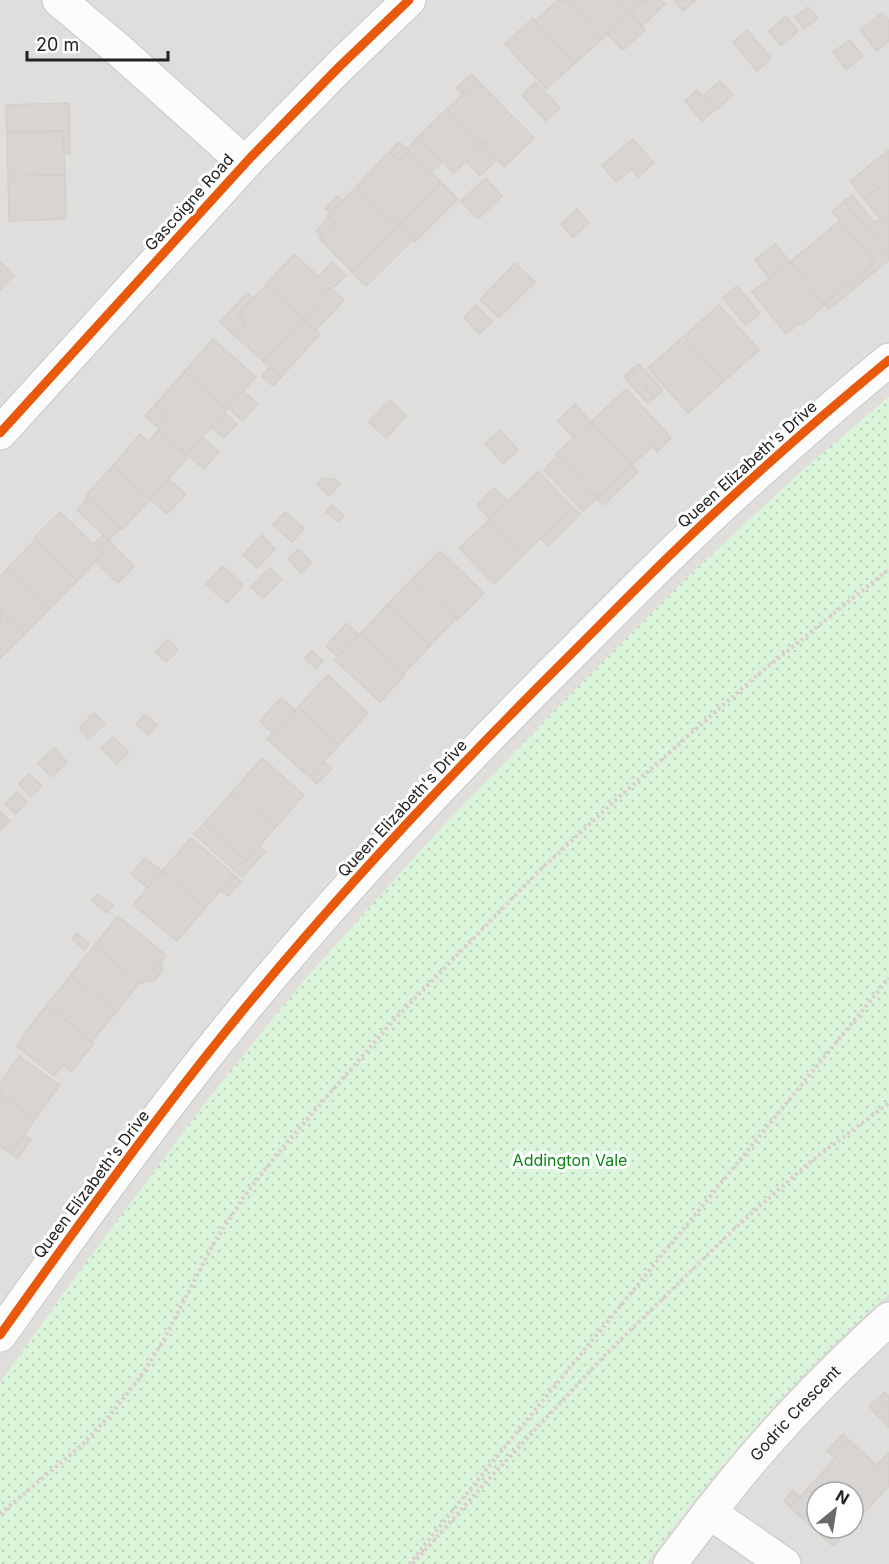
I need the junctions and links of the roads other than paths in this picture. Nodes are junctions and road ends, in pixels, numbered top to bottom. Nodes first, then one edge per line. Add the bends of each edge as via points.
1 (59, 0) edge
2 (409, 0) edge
3 (245, 163) junction
4 (889, 360) edge
5 (0, 433) edge
6 (889, 1319) edge
7 (0, 1335) edge
8 (710, 1512) junction
9 (670, 1564) edge
10 (784, 1564) edge

1 - 3 street
2 - 3 street, Gascoigne Road
3 - 5 street, Gascoigne Road
4 - 7 street, Queen Elizabeth's Drive via 691,535 507,717 387,845 208,1053
6 - 8 street, Godric Crescent via 801,1405
8 - 9 street, Godric Crescent
8 - 10 street

